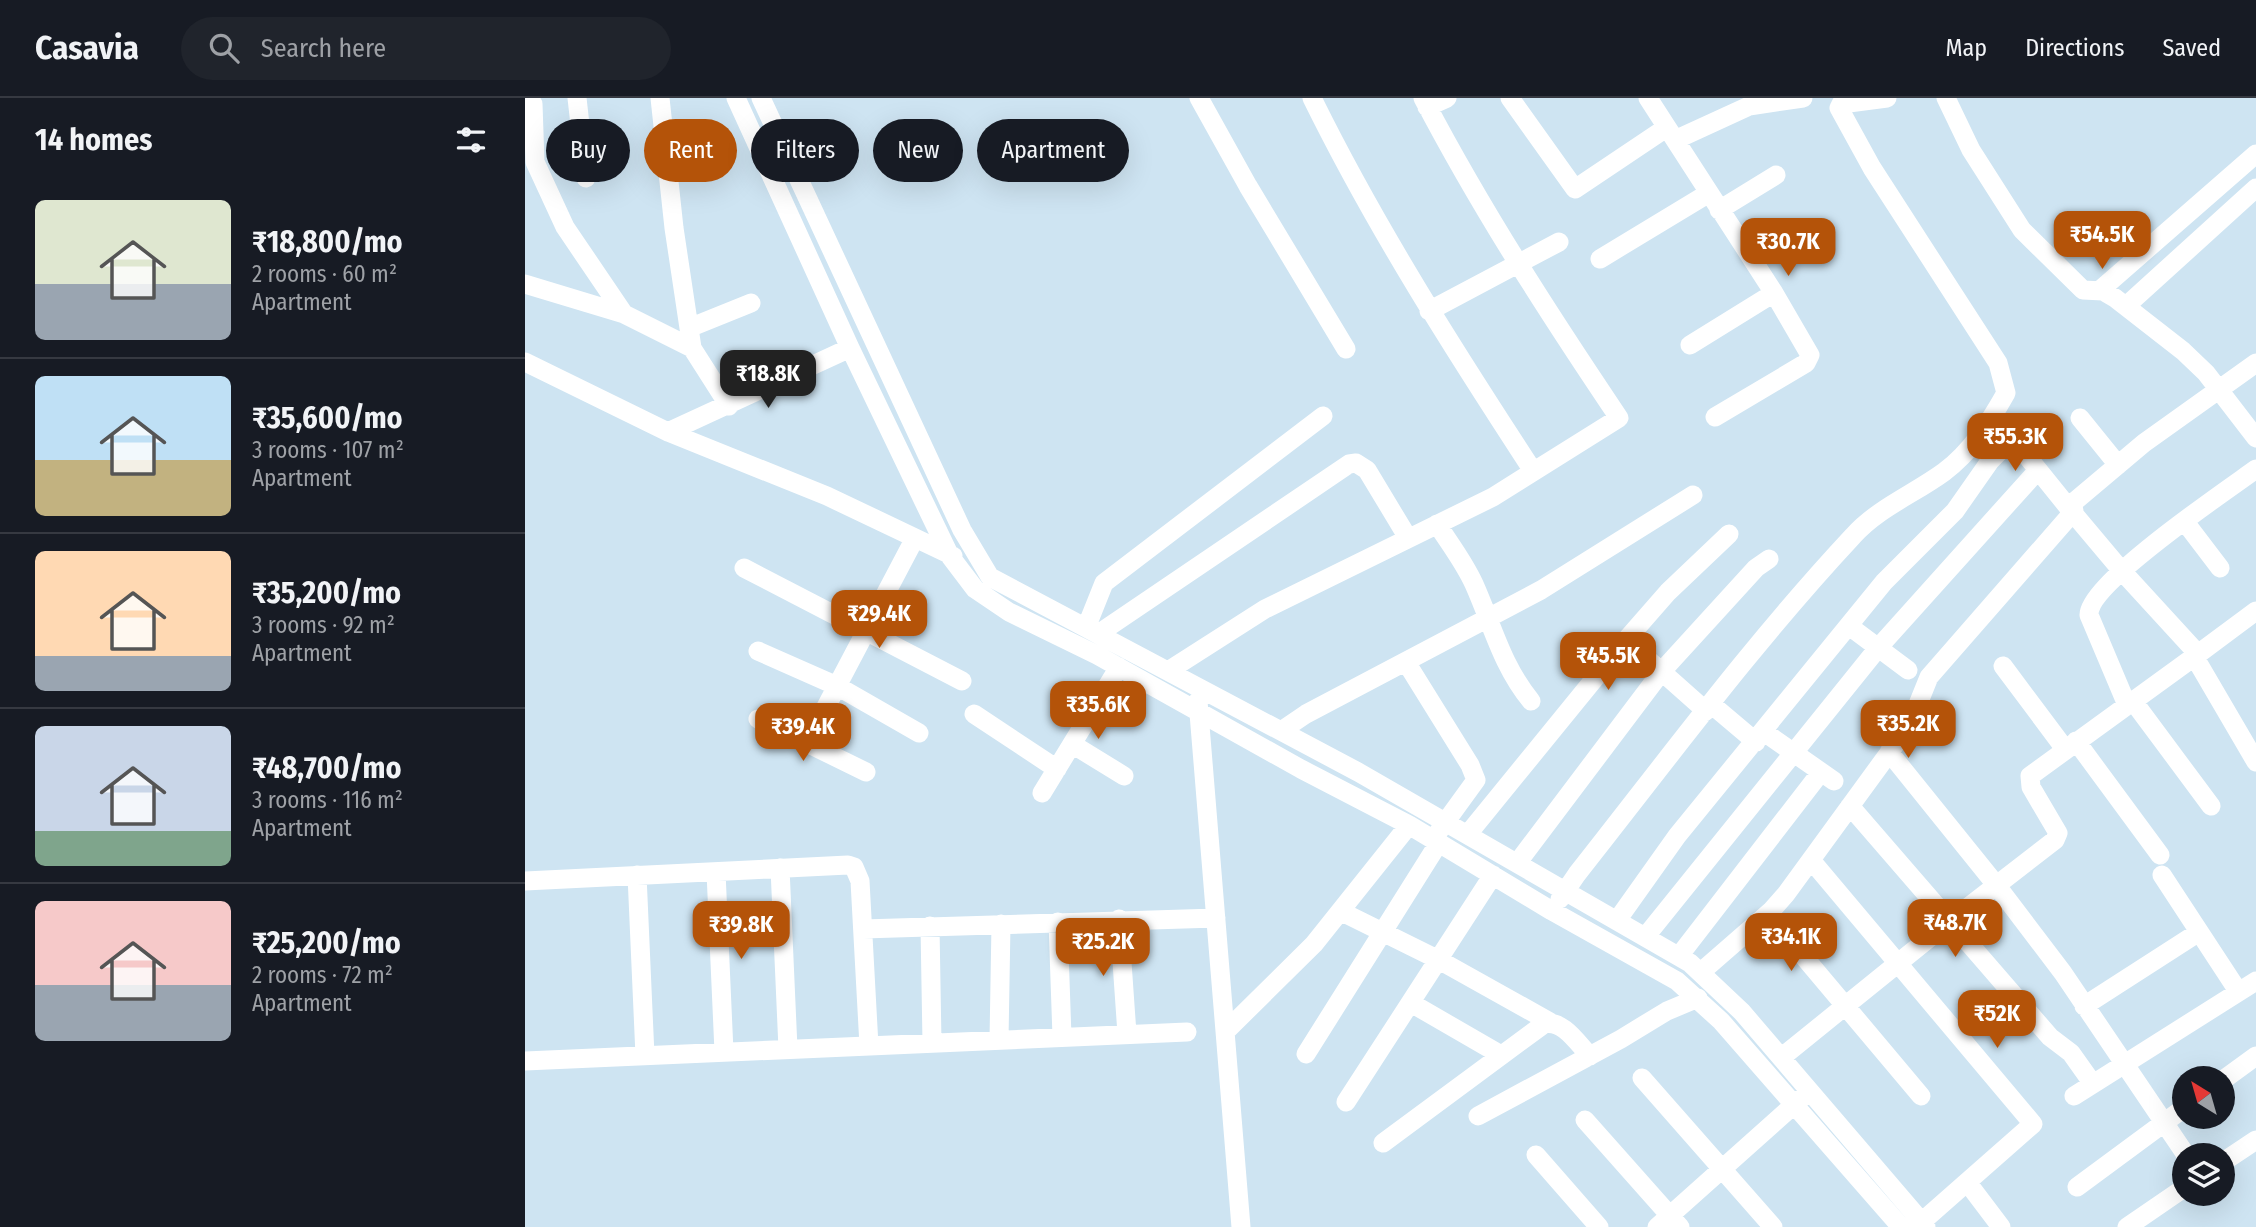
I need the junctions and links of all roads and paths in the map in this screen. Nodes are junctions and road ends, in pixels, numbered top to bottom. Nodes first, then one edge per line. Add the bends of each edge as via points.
1 (577, 98) edge
2 (660, 98) edge
3 (736, 98) edge
4 (761, 98) edge
5 (1199, 98) edge
6 (1312, 98) edge
7 (1447, 98) edge
8 (1510, 98) edge
9 (1648, 98) edge
10 (1803, 98) edge
11 (1887, 98) edge
12 (1946, 98) edge
13 (1837, 101) edge
14 (1425, 102) edge
15 (533, 104) dead end
16 (579, 119) edge
17 (1671, 134) junction
18 (2256, 154) edge
19 (1776, 175) dead end
20 (2256, 188) edge
21 (1714, 201) junction
22 (1559, 242) dead end
23 (1600, 259) dead end
24 (1518, 264) junction
25 (525, 284) edge
26 (2099, 291) junction
27 (1774, 293) junction
28 (751, 303) dead end
29 (2126, 306) junction
30 (1429, 310) junction
31 (624, 314) junction
32 (689, 328) junction
33 (1690, 345) dead end
34 (692, 348) junction
35 (850, 348) junction
36 (1346, 349) dead end
37 (525, 362) edge
38 (2256, 363) edge
39 (2218, 390) junction
40 (729, 406) junction
41 (1993, 415) junction
42 (1323, 416) dead end
43 (1715, 417) dead end
44 (2080, 418) dead end
45 (668, 432) junction
46 (2013, 438) junction
47 (2256, 438) edge
48 (2118, 464) junction
49 (2256, 468) edge
50 (2038, 470) junction
51 (1533, 471) junction
52 (1693, 495) dead end
53 (2071, 509) junction
54 (2185, 522) junction
55 (1437, 524) junction
56 (1729, 534) dead end
57 (915, 538) junction
58 (1408, 538) junction
59 (975, 553) junction
60 (950, 556) junction
61 (1769, 559) dead end
62 (744, 568) dead end
63 (2220, 568) dead end
64 (2120, 570) junction
65 (1488, 618) junction
66 (2254, 618) edge
67 (1849, 626) junction
68 (866, 631) junction
69 (1092, 631) junction
70 (1626, 639) junction
71 (1878, 648) junction
72 (758, 651) dead end
73 (2196, 655) junction
74 (1406, 662) junction
75 (2003, 666) dead end
76 (1119, 667) junction
77 (1908, 670) dead end
78 (1167, 671) junction
79 (1662, 671) junction
80 (962, 681) dead end
81 (837, 686) junction
82 (1198, 687) junction
83 (1531, 701) dead end
84 (2130, 703) junction
85 (1709, 707) junction
86 (1198, 709) junction
87 (974, 714) dead end
88 (758, 719) dead end
89 (1281, 731) junction
90 (919, 733) dead end
91 (1760, 737) junction
92 (807, 743) junction
93 (1072, 744) junction
94 (2071, 745) junction
95 (1791, 752) junction
96 (1889, 752) junction
97 (2256, 762) edge
98 (1057, 769) junction
99 (866, 772) dead end
100 (1125, 775) dead end
101 (1042, 793) dead end
102 (1850, 806) junction
103 (2211, 806) dead end
104 (1447, 821) junction
105 (1409, 825) junction
106 (1468, 834) junction
107 (1435, 841) junction
108 (2160, 855) dead end
109 (1811, 860) junction
110 (1518, 862) junction
111 (781, 868) junction
112 (716, 872) junction
113 (1493, 875) junction
114 (2162, 875) dead end
115 (636, 876) junction
116 (525, 881) edge
117 (1997, 886) junction
118 (1566, 890) junction
119 (1552, 911) junction
120 (1342, 912) junction
121 (1768, 914) junction
122 (1216, 918) junction
123 (1119, 919) junction
124 (1618, 919) junction
125 (1058, 922) junction
126 (1948, 922) junction
127 (1001, 923) junction
128 (930, 926) junction
129 (863, 929) junction
130 (2199, 932) junction
131 (1382, 933) junction
132 (1646, 936) junction
133 (1679, 956) junction
134 (1439, 960) junction
135 (1898, 962) junction
136 (1701, 972) junction
137 (2256, 981) edge
138 (2238, 991) junction
139 (1698, 998) junction
140 (1411, 1003) junction
141 (1844, 1006) junction
142 (2084, 1006) junction
143 (1550, 1022) junction
144 (1187, 1032) dead end
145 (1225, 1032) junction
146 (1127, 1034) junction
147 (1062, 1037) junction
148 (999, 1040) junction
149 (932, 1043) junction
150 (869, 1046) junction
151 (788, 1049) junction
152 (725, 1052) junction
153 (1307, 1055) dead end
154 (1501, 1055) junction
155 (645, 1056) junction
156 (1590, 1056) junction
157 (2256, 1056) edge
158 (1782, 1057) junction
159 (525, 1061) edge
160 (2123, 1063) junction
161 (2235, 1071) edge
162 (1642, 1078) dead end
163 (2093, 1084) junction
164 (1811, 1090) junction
165 (1921, 1096) dead end
166 (2074, 1096) dead end
167 (1346, 1102) dead end
168 (1795, 1104) junction
169 (1478, 1116) dead end
170 (2172, 1116) edge
171 (1584, 1120) dead end
172 (2164, 1122) junction
173 (2256, 1140) edge
174 (1383, 1143) dead end
175 (2178, 1143) edge
176 (2235, 1154) edge
177 (1536, 1155) dead end
178 (1721, 1169) junction
179 (1967, 1182) junction
180 (2077, 1186) dead end
181 (2172, 1196) edge
182 (1668, 1223) edge
183 (1921, 1225) edge
184 (1241, 1227) edge
185 (1599, 1227) edge
186 (1773, 1227) edge
187 (1901, 1227) edge
188 (2001, 1227) edge
189 (2127, 1227) edge

1 - 16 street
2 - 32 street
3 - 35 street
4 - 59 street
5 - 36 street
6 - 30 street
7 - 14 street
8 - 17 street via 1574,189
9 - 17 street
10 - 17 street via 1749,106
11 - 13 street
12 - 26 street via 1971,150 2022,230 2083,290
13 - 41 street via 1872,168 1998,363 2006,393
14 - 24 street
15 - 31 street via 535,162 565,227
17 - 21 street
18 - 26 street
19 - 21 street
20 - 29 street
21 - 23 street
21 - 27 street
22 - 24 street
24 - 30 street
24 - 51 street via 1619,418
25 - 31 street
26 - 29 street
27 - 33 street
27 - 43 street via 1810,355 1806,363
28 - 32 street
29 - 39 street via 2183,351
30 - 51 street
31 - 34 street
32 - 34 street
34 - 40 street
35 - 40 street
35 - 60 street
37 - 45 street
38 - 39 street
39 - 47 street
39 - 48 street
40 - 45 street
41 - 46 street
41 - 85 street via 1981,436 1944,472 1908,492 1855,534
42 - 69 street via 1104,583
44 - 48 street
45 - 57 street via 827,496
46 - 50 street
46 - 67 street via 1990,461 1955,511 1884,582
48 - 53 street
49 - 54 street
50 - 53 street
50 - 71 street
51 - 55 street
52 - 65 street
53 - 64 street
53 - 96 street via 1929,677 1914,716
54 - 63 street
54 - 64 street
55 - 58 street
55 - 65 street via 1457,551
56 - 70 street
57 - 60 street
57 - 68 street
58 - 69 street via 1367,470 1349,464
58 - 78 street via 1265,609
59 - 60 street
59 - 69 street via 992,579
60 - 76 street via 985,599
61 - 79 street
62 - 68 street
64 - 73 street
64 - 84 street via 2088,610
65 - 74 street
65 - 83 street via 1502,656
66 - 73 street
67 - 71 street
67 - 91 street
68 - 80 street
68 - 81 street
69 - 78 street
70 - 79 street
70 - 106 street
71 - 77 street
71 - 95 street
72 - 81 street
73 - 84 street
73 - 97 street
74 - 89 street
74 - 104 street via 1474,772 1473,787
75 - 94 street
76 - 86 street
76 - 93 street
78 - 82 street
79 - 85 street
79 - 110 street
81 - 90 street
81 - 92 street
82 - 86 street
82 - 89 street
84 - 94 street
84 - 103 street
85 - 91 street
85 - 118 street
86 - 105 street
86 - 122 street
87 - 98 street
88 - 92 street
89 - 104 street
91 - 95 street
91 - 124 street via 1677,836
92 - 99 street
93 - 98 street
93 - 100 street
94 - 108 street
94 - 117 street via 2035,771 2029,781 2057,836
95 - 132 street
95 - 133 street via 1827,777
96 - 102 street
96 - 117 street
98 - 101 street
102 - 109 street
102 - 126 street
104 - 106 street
104 - 107 street
105 - 107 street
105 - 120 street
106 - 110 street
107 - 113 street
107 - 131 street
109 - 121 street
109 - 135 street
110 - 118 street
111 - 112 street
111 - 129 street via 854,867 860,881
111 - 151 street
112 - 115 street
112 - 152 street
113 - 119 street
113 - 134 street
114 - 130 street
115 - 116 street
115 - 155 street
117 - 126 street
117 - 142 street
118 - 119 street
118 - 124 street
119 - 139 street via 1652,965
120 - 131 street
120 - 145 street
121 - 136 street
121 - 141 street
122 - 123 street
122 - 145 street
123 - 125 street
123 - 146 street
124 - 132 street
125 - 127 street
125 - 147 street
126 - 135 street
126 - 163 street via 2050,1037 2071,1053
127 - 128 street
127 - 148 street
128 - 129 street
128 - 149 street
129 - 150 street
130 - 138 street
130 - 142 street
131 - 134 street
131 - 153 street
132 - 133 street
133 - 136 street
134 - 140 street
134 - 143 street
135 - 141 street
135 - 179 street via 2033,1124
136 - 158 street
137 - 138 street
138 - 160 street
139 - 156 street
139 - 168 street
140 - 154 street
140 - 167 street
141 - 158 street
141 - 165 street
142 - 160 street
143 - 154 street
143 - 156 street via 1563,1027
144 - 146 street
145 - 184 street
146 - 147 street
147 - 148 street
148 - 149 street
149 - 150 street
150 - 151 street
151 - 152 street
152 - 155 street
154 - 174 street
155 - 159 street
156 - 169 street
157 - 161 street
158 - 164 street
160 - 163 street
160 - 172 street
162 - 178 street
163 - 166 street
164 - 168 street
164 - 183 street
168 - 178 street
168 - 187 street
170 - 172 street
171 - 182 street
172 - 175 street
172 - 180 street
173 - 176 street
177 - 185 street
178 - 182 street
178 - 186 street
179 - 183 street
179 - 188 street
181 - 189 street

